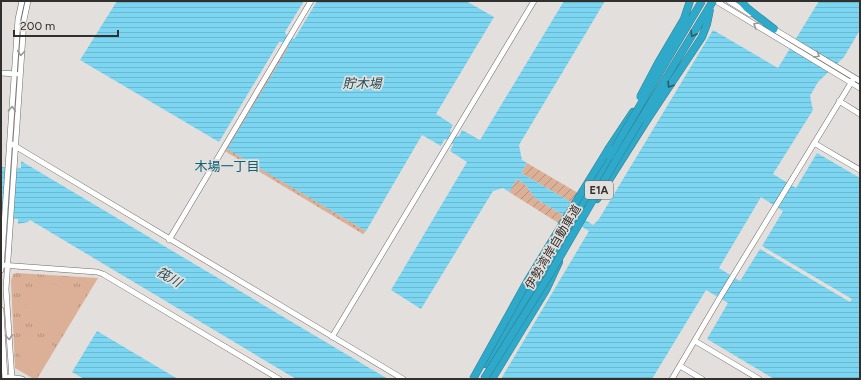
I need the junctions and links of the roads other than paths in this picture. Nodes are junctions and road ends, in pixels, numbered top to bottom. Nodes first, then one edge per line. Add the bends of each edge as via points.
1 (22, 1) edge
2 (28, 1) edge
3 (311, 1) edge
4 (534, 1) edge
5 (690, 1) edge
6 (702, 1) edge
7 (710, 1) edge
8 (714, 1) edge
9 (729, 1) edge
10 (741, 1) edge
11 (774, 29) junction
12 (1, 73) edge
13 (14, 74) junction
14 (20, 74) junction
15 (854, 78) junction
16 (860, 81) edge
17 (851, 83) junction
18 (860, 88) edge
19 (839, 101) junction
20 (635, 108) dead end
21 (860, 114) edge
22 (814, 143) junction
23 (10, 146) junction
24 (15, 149) junction
25 (610, 156) junction
26 (860, 170) edge
27 (574, 232) junction
28 (169, 240) junction
29 (1, 265) edge
30 (8, 266) junction
31 (1, 270) edge
32 (1, 310) edge
33 (332, 337) junction
34 (695, 341) junction
35 (680, 366) junction
36 (5, 378) edge
37 (12, 378) edge
38 (22, 379) edge
39 (279, 379) edge
40 (403, 379) edge
41 (474, 379) edge
42 (484, 379) edge
43 (492, 379) edge
44 (672, 379) edge
45 (702, 379) edge
46 (759, 379) edge

1 - 13 street via 18,19
2 -> 14 street
3 - 28 street
4 - 33 street
5 - 25 highway, bridge via 684,19
6 - 25 highway, 伊勢湾岸自動車道 / E1A, bridge
7 -> 27 highway, bridge via 707,24 698,43
17 -> 8 street
8 -> 27 highway, 伊勢湾岸自動車道 / E1A, bridge
9 - 11 street
10 - 11 highway
11 -> 15 street
12 - 13 street
13 - 14 street
23 -> 13 street
14 - 24 street
15 - 16 street
15 - 17 street
17 - 18 street
17 - 19 street
19 - 21 street
19 - 22 street
20 - 41 highway, bridge via 521,293
22 - 26 street
22 - 34 street
23 - 24 street
23 - 29 street
24 - 28 street
24 - 30 street
25 - 41 highway, 伊勢湾岸自動車道 / E1A, bridge via 544,269
27 - 42 highway, 伊勢湾岸自動車道 / E1A, bridge
27 - 43 highway via 542,296
28 - 33 street
29 - 30 street
29 - 31 street
30 -> 37 street via 6,289
30 - 39 street via 103,274
32 - 36 street
33 - 40 street
34 - 35 street
34 - 46 street
35 - 44 street
35 - 45 street
36 - 37 street
37 - 38 street

